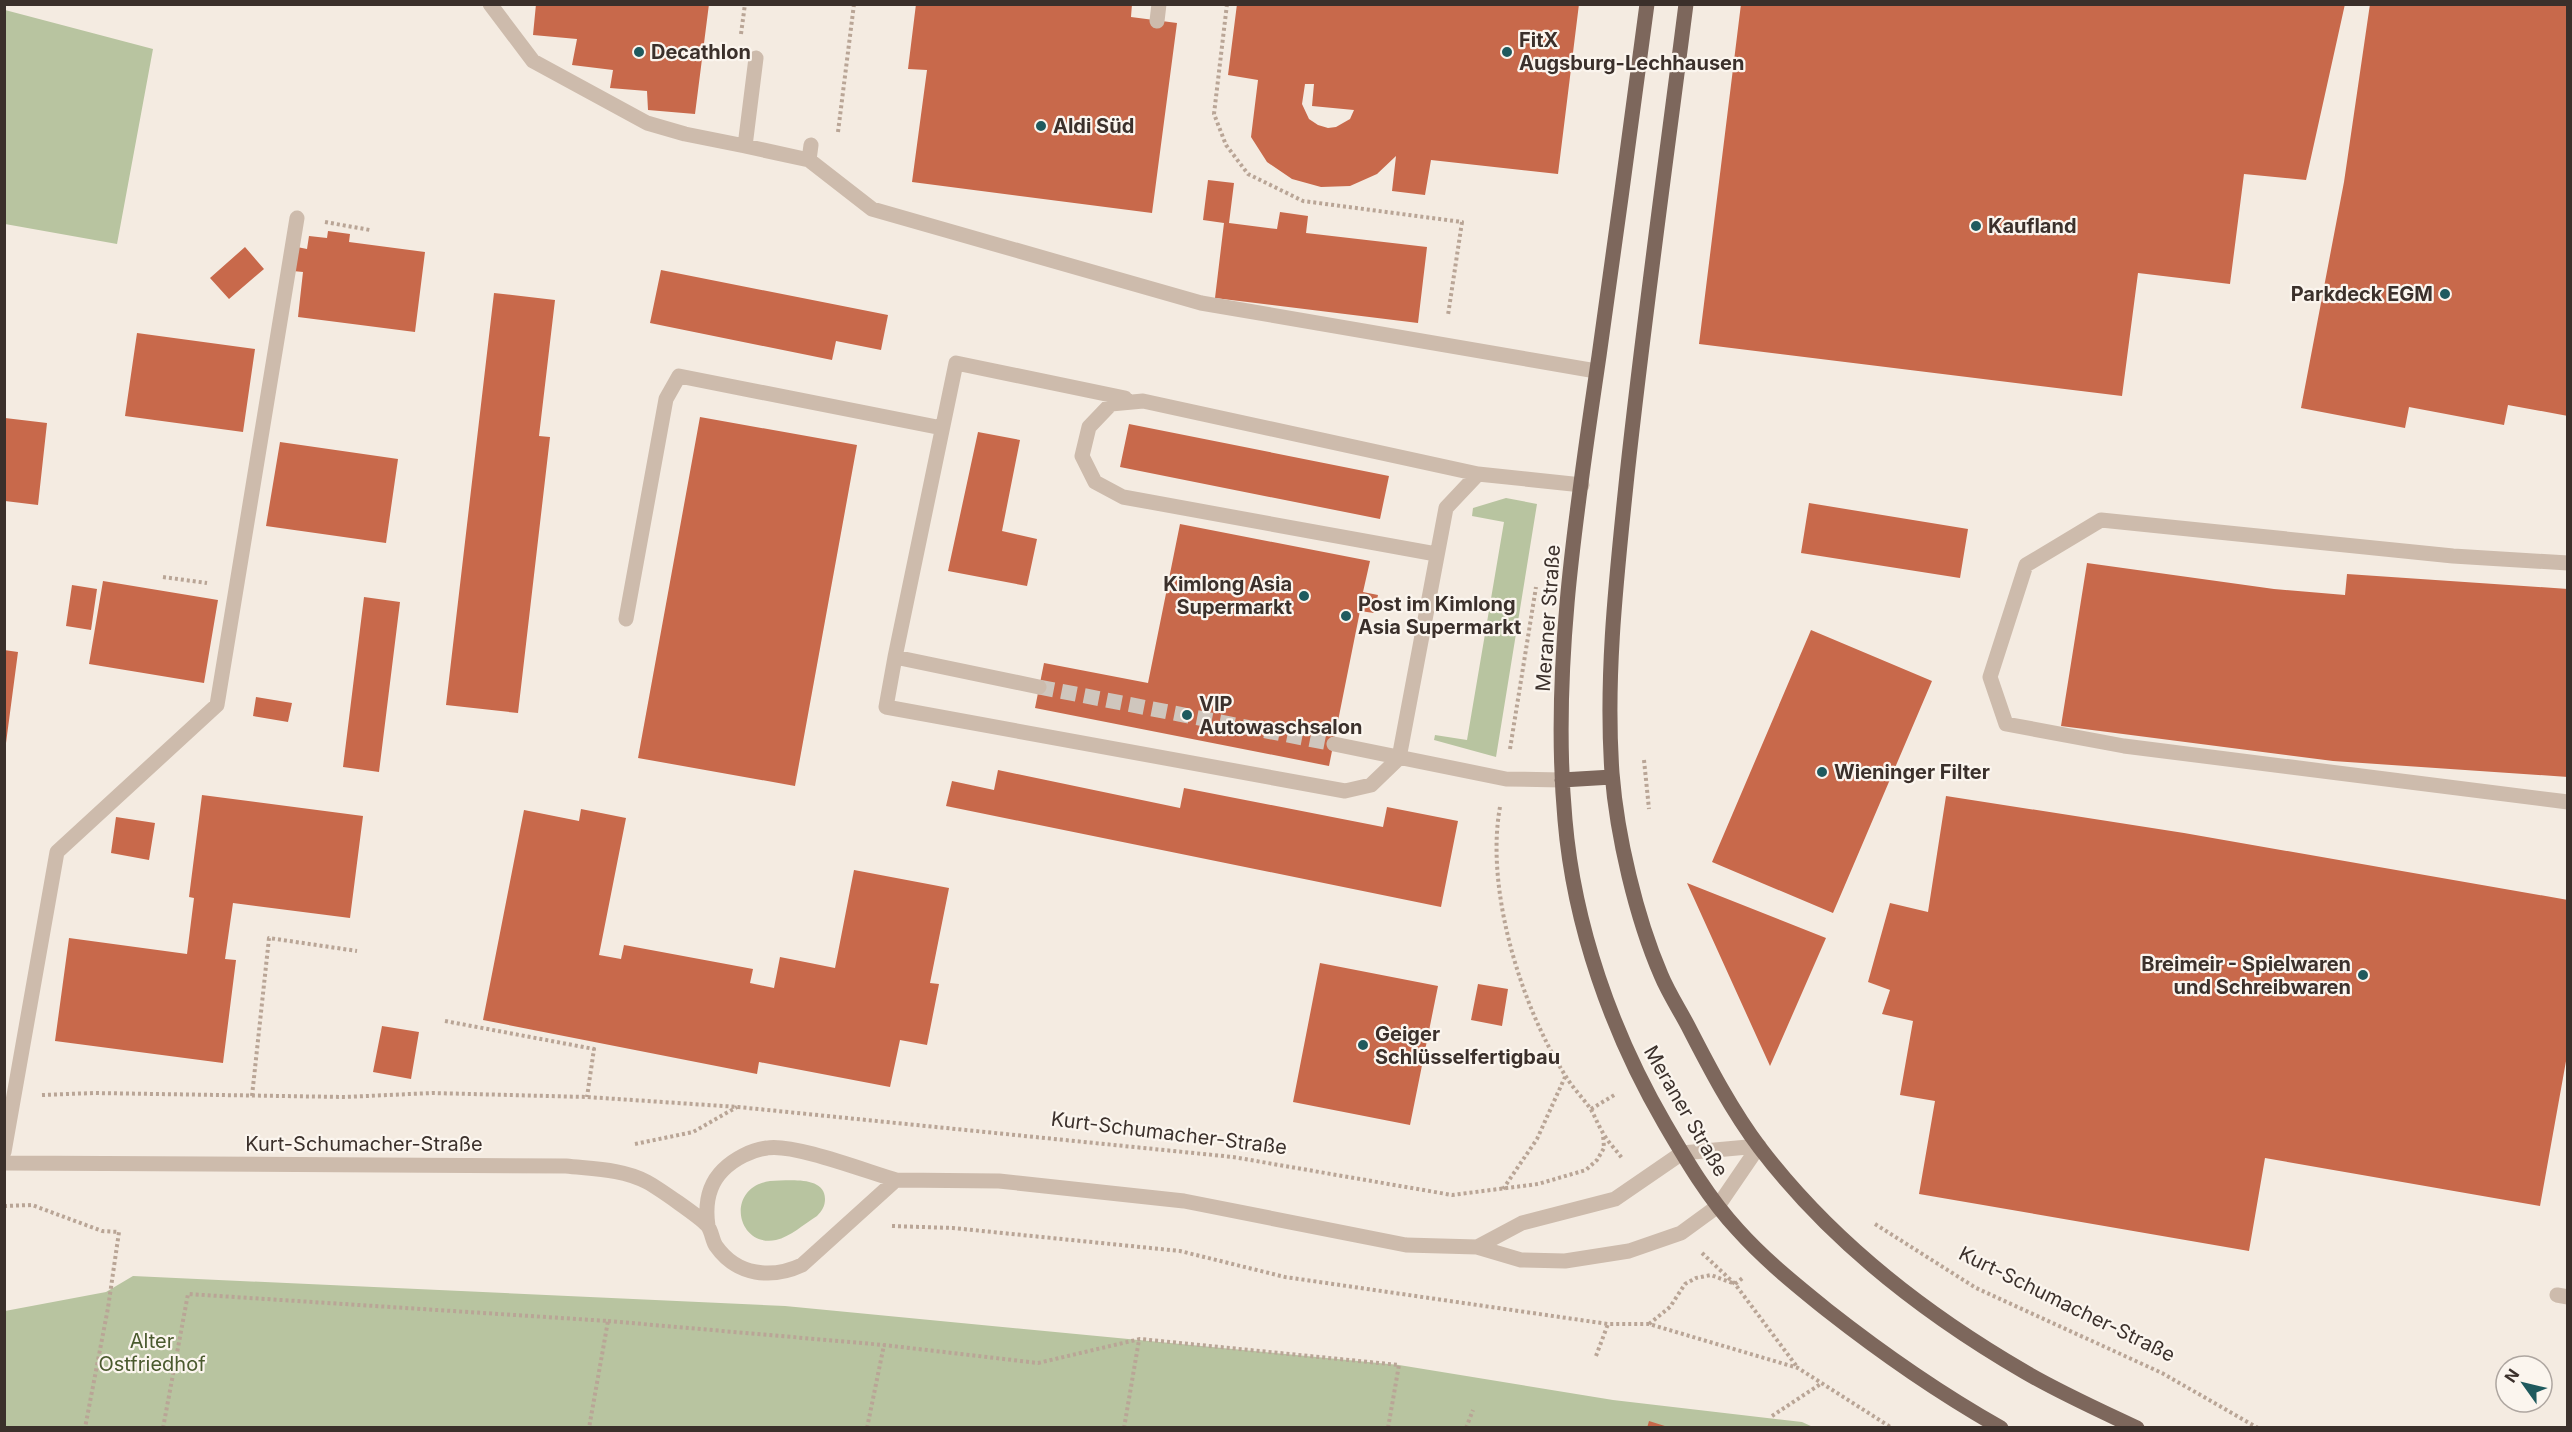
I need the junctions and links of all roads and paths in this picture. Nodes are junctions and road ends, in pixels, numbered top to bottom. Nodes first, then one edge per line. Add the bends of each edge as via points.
1 (490, 4) edge
2 (745, 4) edge
3 (854, 4) edge
4 (1159, 4) edge
5 (1227, 4) edge
6 (1647, 4) edge
7 (1686, 4) edge
8 (1157, 21) dead end
9 (740, 43) dead end
10 (756, 58) dead end
11 (838, 135) dead end
12 (745, 146) junction
13 (297, 218) joint
14 (370, 230) dead end
15 (1448, 321) dead end
16 (1596, 371) junction
17 (1143, 401) junction
18 (942, 429) junction
19 (1478, 474) junction
20 (1581, 485) junction
21 (1436, 554) junction
22 (2568, 563) edge
23 (163, 577) dead end
24 (237, 588) junction
25 (627, 619) dead end
26 (895, 657) junction
27 (1039, 687) tunnel mouth
28 (1334, 744) tunnel mouth
29 (1643, 755) dead end
30 (1399, 758) junction
31 (1612, 777) junction
32 (1562, 780) junction
33 (2568, 802) edge
34 (1649, 812) dead end
35 (357, 951) dead end
36 (445, 1021) dead end
37 (1566, 1076) dead end
38 (13, 1096) junction
39 (252, 1096) junction
40 (587, 1097) junction
41 (1603, 1134) dead end
42 (1759, 1146) junction
43 (4, 1152) edge
44 (1682, 1153) junction
45 (4, 1162) edge
46 (896, 1180) junction
47 (1503, 1189) junction
48 (4, 1206) edge
49 (1718, 1206) junction
50 (1868, 1220) dead end
51 (708, 1226) junction
52 (910, 1227) dead end
53 (1477, 1247) junction
54 (609, 1321) junction
55 (1608, 1324) junction
56 (1140, 1339) junction
57 (884, 1345) junction
58 (1596, 1356) dead end
59 (1822, 1383) junction
60 (1473, 1410) dead end
61 (1772, 1416) dead end
62 (85, 1428) edge
63 (163, 1428) edge
64 (589, 1428) edge
65 (867, 1428) edge
66 (1124, 1428) edge
67 (1388, 1428) edge
68 (1466, 1428) edge
69 (1892, 1428) edge
70 (2001, 1428) edge
71 (2137, 1428) edge
72 (2258, 1428) edge

1 - 12 street via 533,61 647,123
2 - 9 path
3 - 11 path
4 - 8 street
5 - 15 path via 1214,114 1226,145 1248,174 1303,201 1462,222
6 - 16 main road, Meraner Straße
7 - 31 main road via 1624,503 1612,649
10 - 12 street
12 - 16 street via 810,152 872,209 1201,303
13 - 14 path
13 - 24 street
16 - 20 main road, Meraner Straße
17 - 18 street via 956,363
17 - 19 street
17 - 21 street via 1110,404 1089,427 1082,456 1095,482 1123,496
18 - 25 street via 679,376 666,399
18 - 26 street
19 - 20 street
19 - 21 street via 1446,508
20 - 32 main road, Meraner Straße via 1564,640
21 - 30 street
22 - 33 street via 2453,556 2101,520 2026,565 1990,677 2006,724 2124,746
23 - 24 path
24 - 38 street via 217,705 57,852
26 - 27 street
26 - 30 street via 886,707 1345,791 1371,785
28 - 30 street
29 - 34 path
30 - 32 street via 1506,779
31 - 32 main road
31 - 42 main road via 1623,852 1661,975 1698,1047
32 - 44 main road, Meraner Straße via 1574,880 1598,971 1640,1080
35 - 39 path via 269,938
36 - 40 path via 594,1049
37 - 47 path via 1537,1139
38 - 39 path, Kurt-Schumacher-Straße
38 - 43 street
39 - 40 path, Kurt-Schumacher-Straße via 345,1098 432,1093
40 - 47 path, Kurt-Schumacher-Straße via 738,1107 1233,1157 1452,1194
41 - 47 path, Kurt-Schumacher-Straße via 1604,1148 1586,1170
42 - 44 street, Kurt-Schumacher-Straße
42 - 49 street, Kurt-Schumacher-Straße
42 - 71 main road via 1814,1210 1893,1282 2023,1371
44 - 49 main road, Meraner Straße
44 - 53 street, Kurt-Schumacher-Straße via 1615,1199 1522,1223
45 - 51 street, Kurt-Schumacher-Straße via 566,1166 615,1172 646,1182
46 - 51 street, Kurt-Schumacher-Straße via 796,1150 768,1147 745,1155 716,1177 706,1213
46 - 51 street, Kurt-Schumacher-Straße via 818,1252 786,1272 764,1275 731,1262 716,1246
46 - 53 street, Kurt-Schumacher-Straße via 999,1181 1184,1201 1406,1245
48 - 62 path via 32,1205 102,1231 119,1232
49 - 53 street, Kurt-Schumacher-Straße via 1681,1233 1629,1251 1565,1261 1521,1260
49 - 70 main road via 1766,1260 1878,1350
50 - 72 path, Kurt-Schumacher-Straße via 1976,1288 2162,1373
52 - 55 path via 1180,1251 1285,1277
54 - 57 path
54 - 63 path via 188,1294
54 - 64 path
55 - 58 path
55 - 59 path via 1648,1324 1798,1368
56 - 57 path via 1038,1363
56 - 66 path
56 - 67 path via 1399,1365
57 - 65 path
59 - 61 path
59 - 69 path
60 - 68 path

